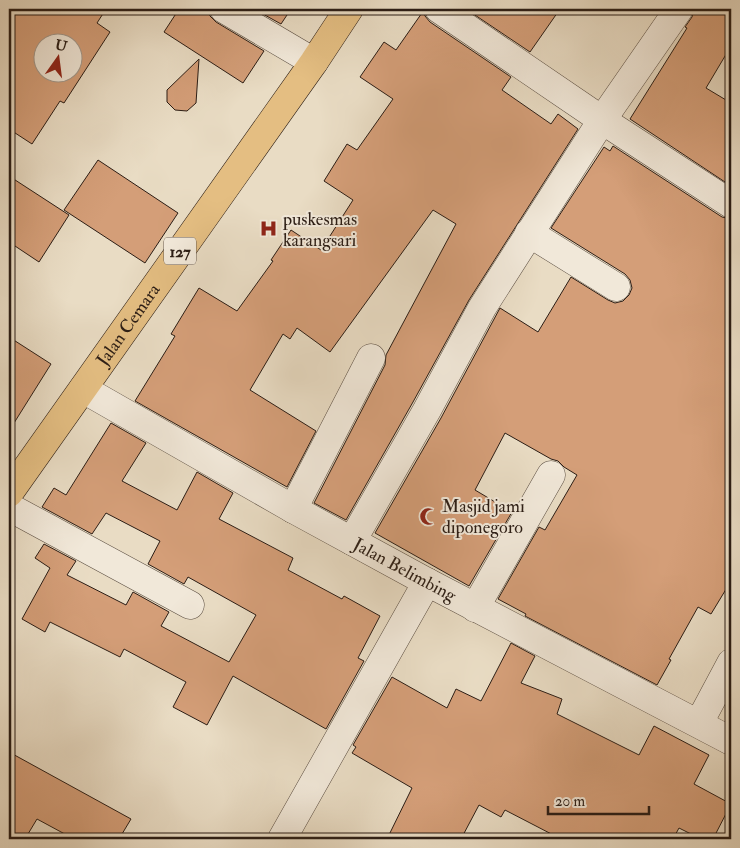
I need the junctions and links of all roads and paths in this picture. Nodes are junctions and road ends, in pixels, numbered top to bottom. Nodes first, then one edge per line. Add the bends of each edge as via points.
1 (224, 9) edge
2 (349, 9) edge
3 (439, 9) edge
4 (679, 9) edge
5 (314, 62) junction
6 (602, 120) junction
7 (731, 204) edge
8 (529, 233) junction
9 (616, 286) dead end
10 (371, 358) dead end
11 (83, 389) junction
12 (551, 475) dead end
13 (9, 493) edge
14 (9, 507) edge
15 (293, 509) junction
16 (352, 541) junction
17 (427, 582) junction
18 (190, 605) dead end
19 (476, 608) junction
20 (731, 663) edge
21 (699, 723) junction
22 (731, 741) edge
23 (282, 839) edge

1 - 5 street
2 - 5 main road, Jalan Cemara / 127
3 - 6 street
4 - 6 street
5 - 11 main road, Jalan Cemara / 127
6 - 7 street
6 - 8 street
8 - 9 street
8 - 16 street via 482,308
10 - 15 street
11 - 13 main road, Jalan Cemara / 127
11 - 15 street, Jalan Belimbing
12 - 19 street
14 - 18 street
15 - 16 street, Jalan Belimbing
16 - 17 street, Jalan Belimbing
17 - 19 street, Jalan Belimbing
17 - 23 street
19 - 21 street, Jalan Belimbing
20 - 21 street
21 - 22 street, Jalan Belimbing

